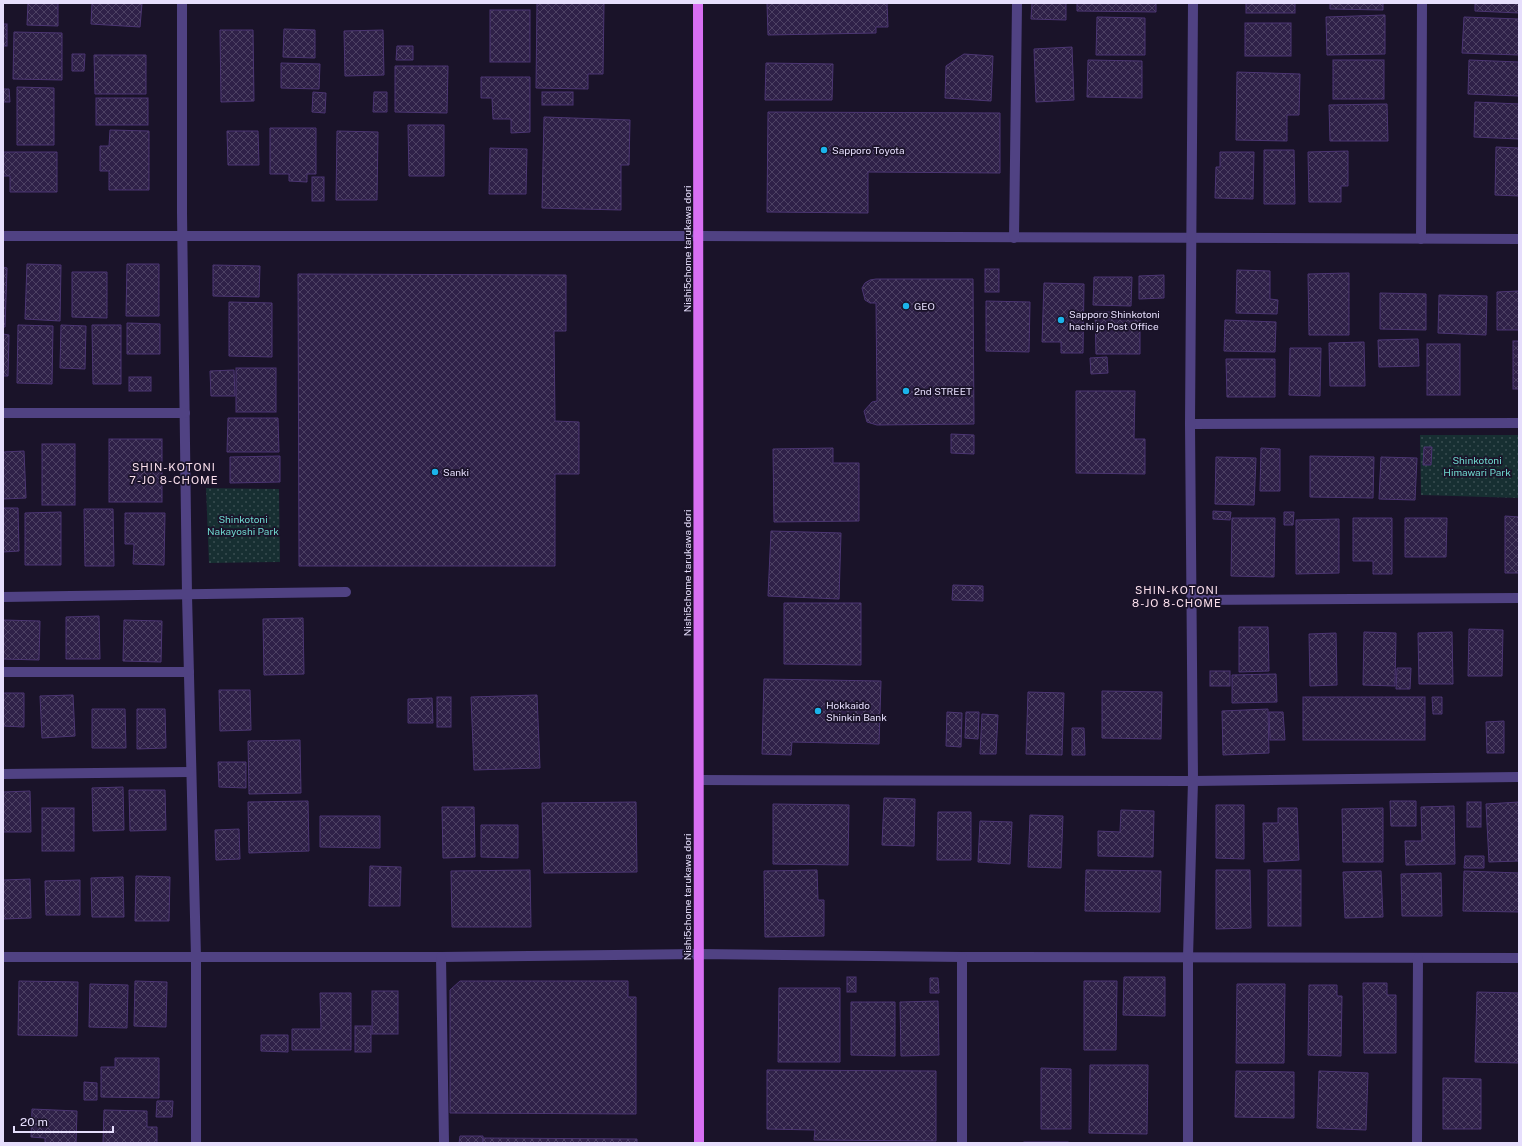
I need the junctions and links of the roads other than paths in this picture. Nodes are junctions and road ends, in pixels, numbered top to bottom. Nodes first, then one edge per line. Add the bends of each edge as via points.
1 (182, 3) edge
2 (698, 3) edge
3 (1017, 3) edge
4 (1193, 3) edge
5 (1422, 3) edge
6 (3, 236) edge
7 (699, 236) junction
8 (182, 237) junction
9 (1014, 238) junction
10 (1191, 238) junction
11 (1421, 239) junction
12 (1519, 239) edge
13 (3, 413) edge
14 (185, 413) junction
15 (1519, 423) edge
16 (1190, 424) junction
17 (346, 592) dead end
18 (187, 595) junction
19 (3, 597) edge
20 (1519, 598) edge
21 (1192, 600) junction
22 (3, 672) edge
23 (189, 672) junction
24 (190, 772) junction
25 (3, 774) edge
26 (1519, 777) edge
27 (699, 780) junction
28 (1193, 781) junction
29 (699, 954) junction
30 (3, 957) edge
31 (196, 957) junction
32 (441, 957) junction
33 (962, 957) junction
34 (1188, 957) junction
35 (1418, 958) junction
36 (1519, 958) edge
37 (196, 1143) edge
38 (444, 1143) edge
39 (699, 1143) edge
40 (962, 1143) edge
41 (1188, 1143) edge
42 (1417, 1143) edge

1 - 8 street
2 - 7 main road, Nishi5chome tarukawa dori
3 - 9 street
4 - 10 street
5 - 11 street
6 - 8 street
7 - 8 street
7 - 9 street
7 - 27 main road, Nishi5chome tarukawa dori
8 - 14 street
9 - 10 street
10 - 11 street
10 - 16 street
11 - 12 street
13 - 14 street
14 - 18 street
15 - 16 street
16 - 21 street
17 - 18 street
18 - 19 street
18 - 23 street
20 - 21 street
21 - 28 street
22 - 23 street
23 - 24 street
24 - 25 street
24 - 31 street
26 - 28 street
27 - 28 street
27 - 29 main road, Nishi5chome tarukawa dori
28 - 34 street
29 - 32 street
29 - 33 street
29 - 39 main road, Nishi5chome tarukawa dori
30 - 31 street
31 - 32 street
31 - 37 street
32 - 38 street
33 - 34 street
33 - 40 street
34 - 35 street
34 - 41 street
35 - 36 street
35 - 42 street

